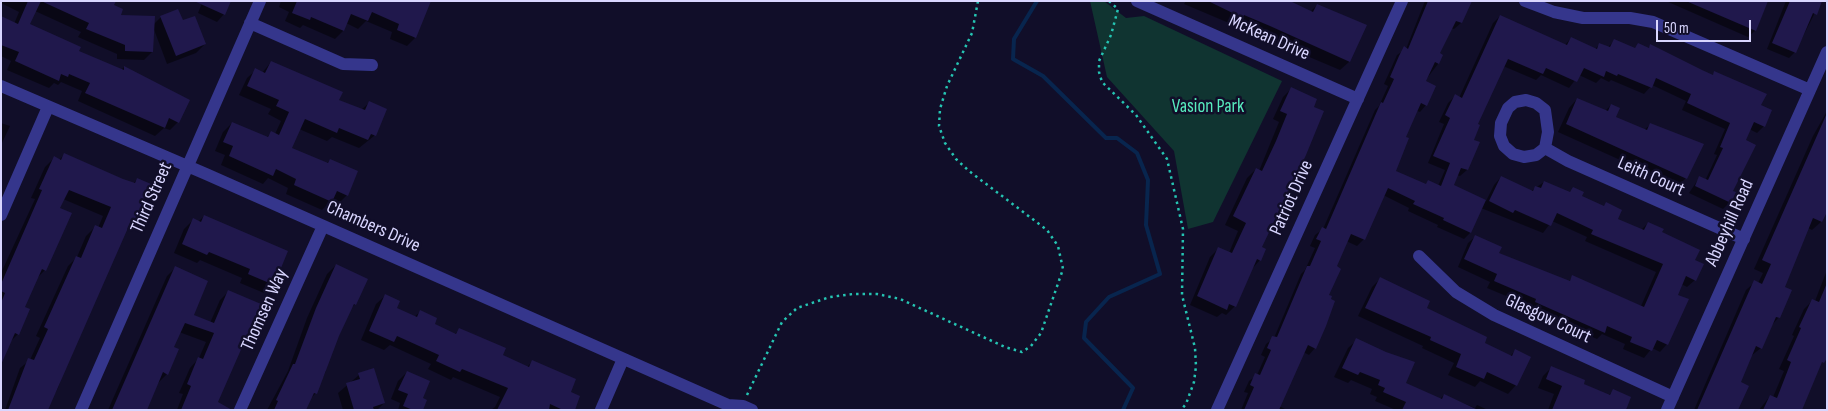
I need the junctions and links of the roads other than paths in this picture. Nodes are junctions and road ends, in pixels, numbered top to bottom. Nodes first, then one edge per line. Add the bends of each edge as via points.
1 (260, 1) edge
2 (1138, 1) edge
3 (1402, 1) edge
4 (1525, 1) edge
5 (250, 23) junction
6 (1827, 52) edge
7 (372, 65) dead end
8 (1, 86) edge
9 (1810, 90) junction
10 (1358, 99) junction
11 (48, 107) junction
12 (1545, 148) junction
13 (187, 166) junction
14 (1, 215) edge
15 (324, 226) junction
16 (1744, 239) junction
17 (1419, 256) dead end
18 (622, 358) junction
19 (1673, 397) junction
20 (727, 408) edge
21 (747, 408) edge
22 (81, 410) edge
23 (240, 410) edge
24 (601, 410) edge
25 (1217, 410) edge
26 (1667, 410) edge

1 - 5 street, Third Street
2 - 10 street, McKean Drive
3 - 10 street, Patriot Drive
4 - 9 street via 1583,18 1630,18 1653,22
5 - 7 street via 343,64
5 - 13 street, Third Street
6 - 9 street, Abbeyhill Road
8 - 11 street, Chambers Drive
9 - 16 street, Abbeyhill Road
10 - 25 street, Patriot Drive
11 - 13 street, Chambers Drive
11 - 14 street
12 - 12 street via 1548,132 1544,110 1526,100 1515,102 1501,123 1500,136 1504,146 1513,154 1524,157 1536,155
12 - 16 street, Leith Court
13 - 15 street, Chambers Drive
13 - 22 street, Third Street
15 - 18 street, Chambers Drive
15 - 23 street, Thomsen Way
16 - 19 street, Abbeyhill Road
17 - 19 street, Glasgow Court via 1456,292 1494,315
18 - 20 street, Chambers Drive
18 - 24 street
19 - 26 street, Abbeyhill Road
20 - 21 street

